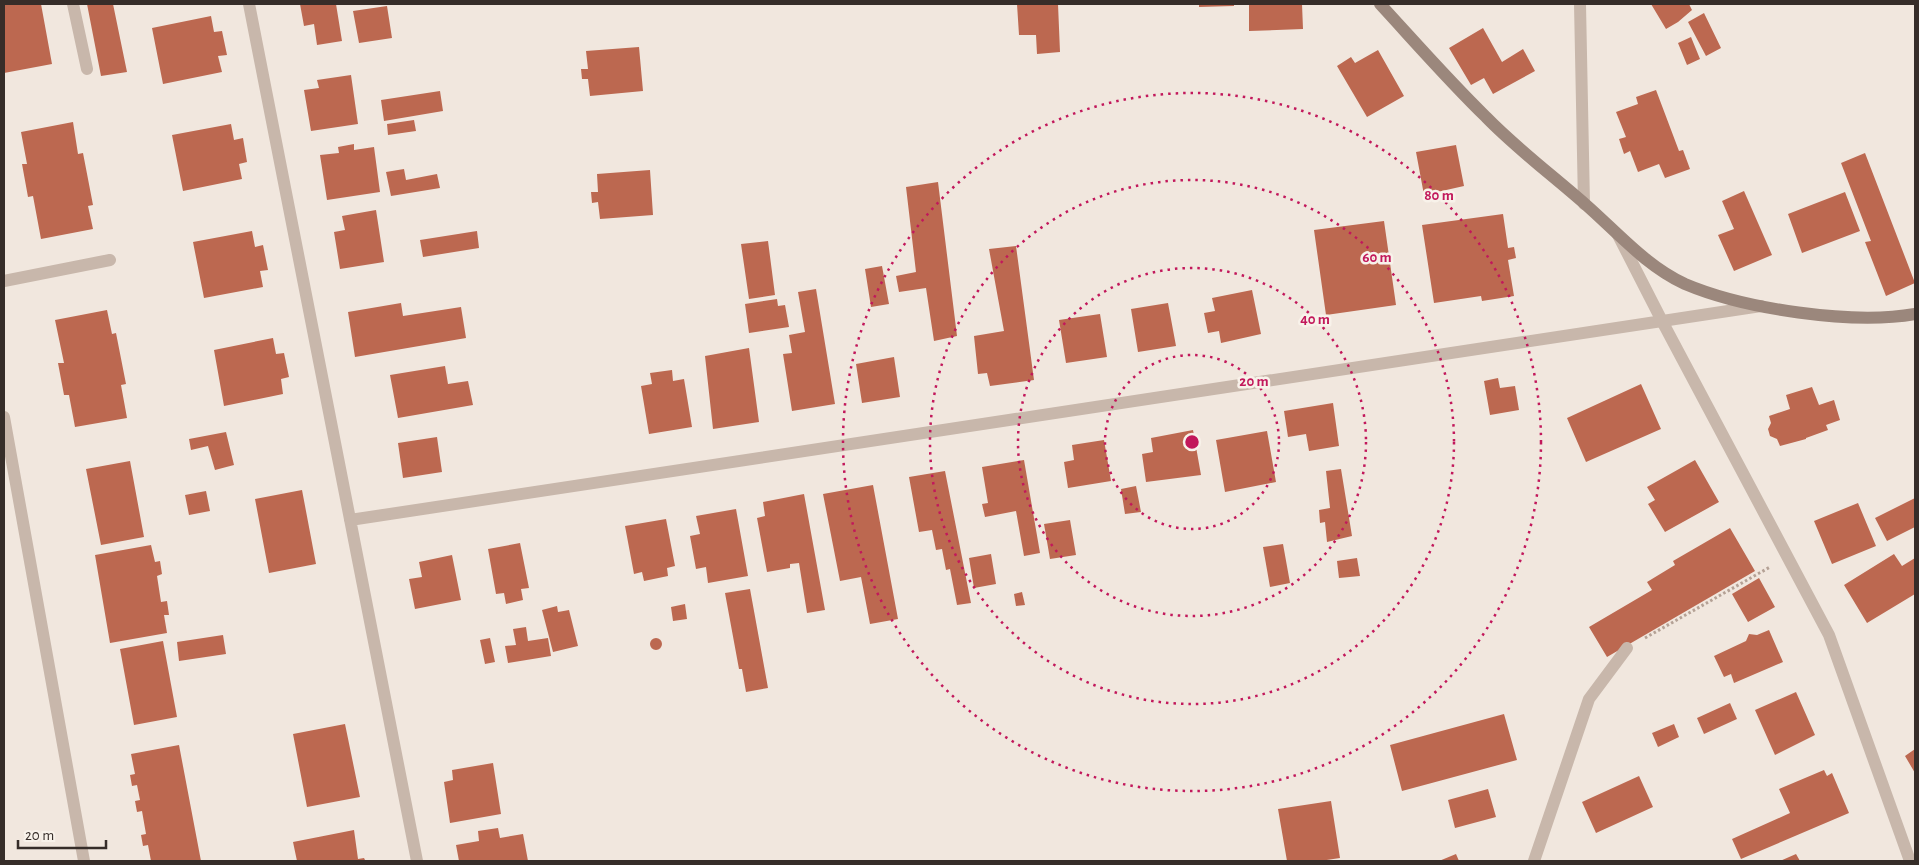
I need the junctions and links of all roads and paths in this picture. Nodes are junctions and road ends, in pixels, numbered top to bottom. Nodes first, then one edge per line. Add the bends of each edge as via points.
1 (73, 4) edge
2 (249, 4) edge
3 (1380, 4) edge
4 (1580, 4) edge
5 (87, 68) dead end
6 (1584, 204) junction
7 (1617, 233) junction
8 (110, 260) dead end
9 (4, 281) edge
10 (1761, 306) junction
11 (1915, 314) edge
12 (1662, 322) junction
13 (4, 417) edge
14 (350, 520) junction
15 (1788, 557) junction
16 (1627, 648) joint
17 (84, 861) edge
18 (417, 861) edge
19 (1534, 861) edge
20 (1910, 861) edge

1 - 5 street
2 - 14 street
3 - 6 street via 1487,118
4 - 6 street
6 - 7 street
7 - 10 street via 1649,262 1684,283 1724,298
7 - 12 street
8 - 9 street
10 - 11 street via 1861,318
10 - 12 street
12 - 14 street
12 - 15 street
13 - 17 street
14 - 18 street
15 - 16 path
15 - 20 street via 1828,635
16 - 19 street via 1588,699

